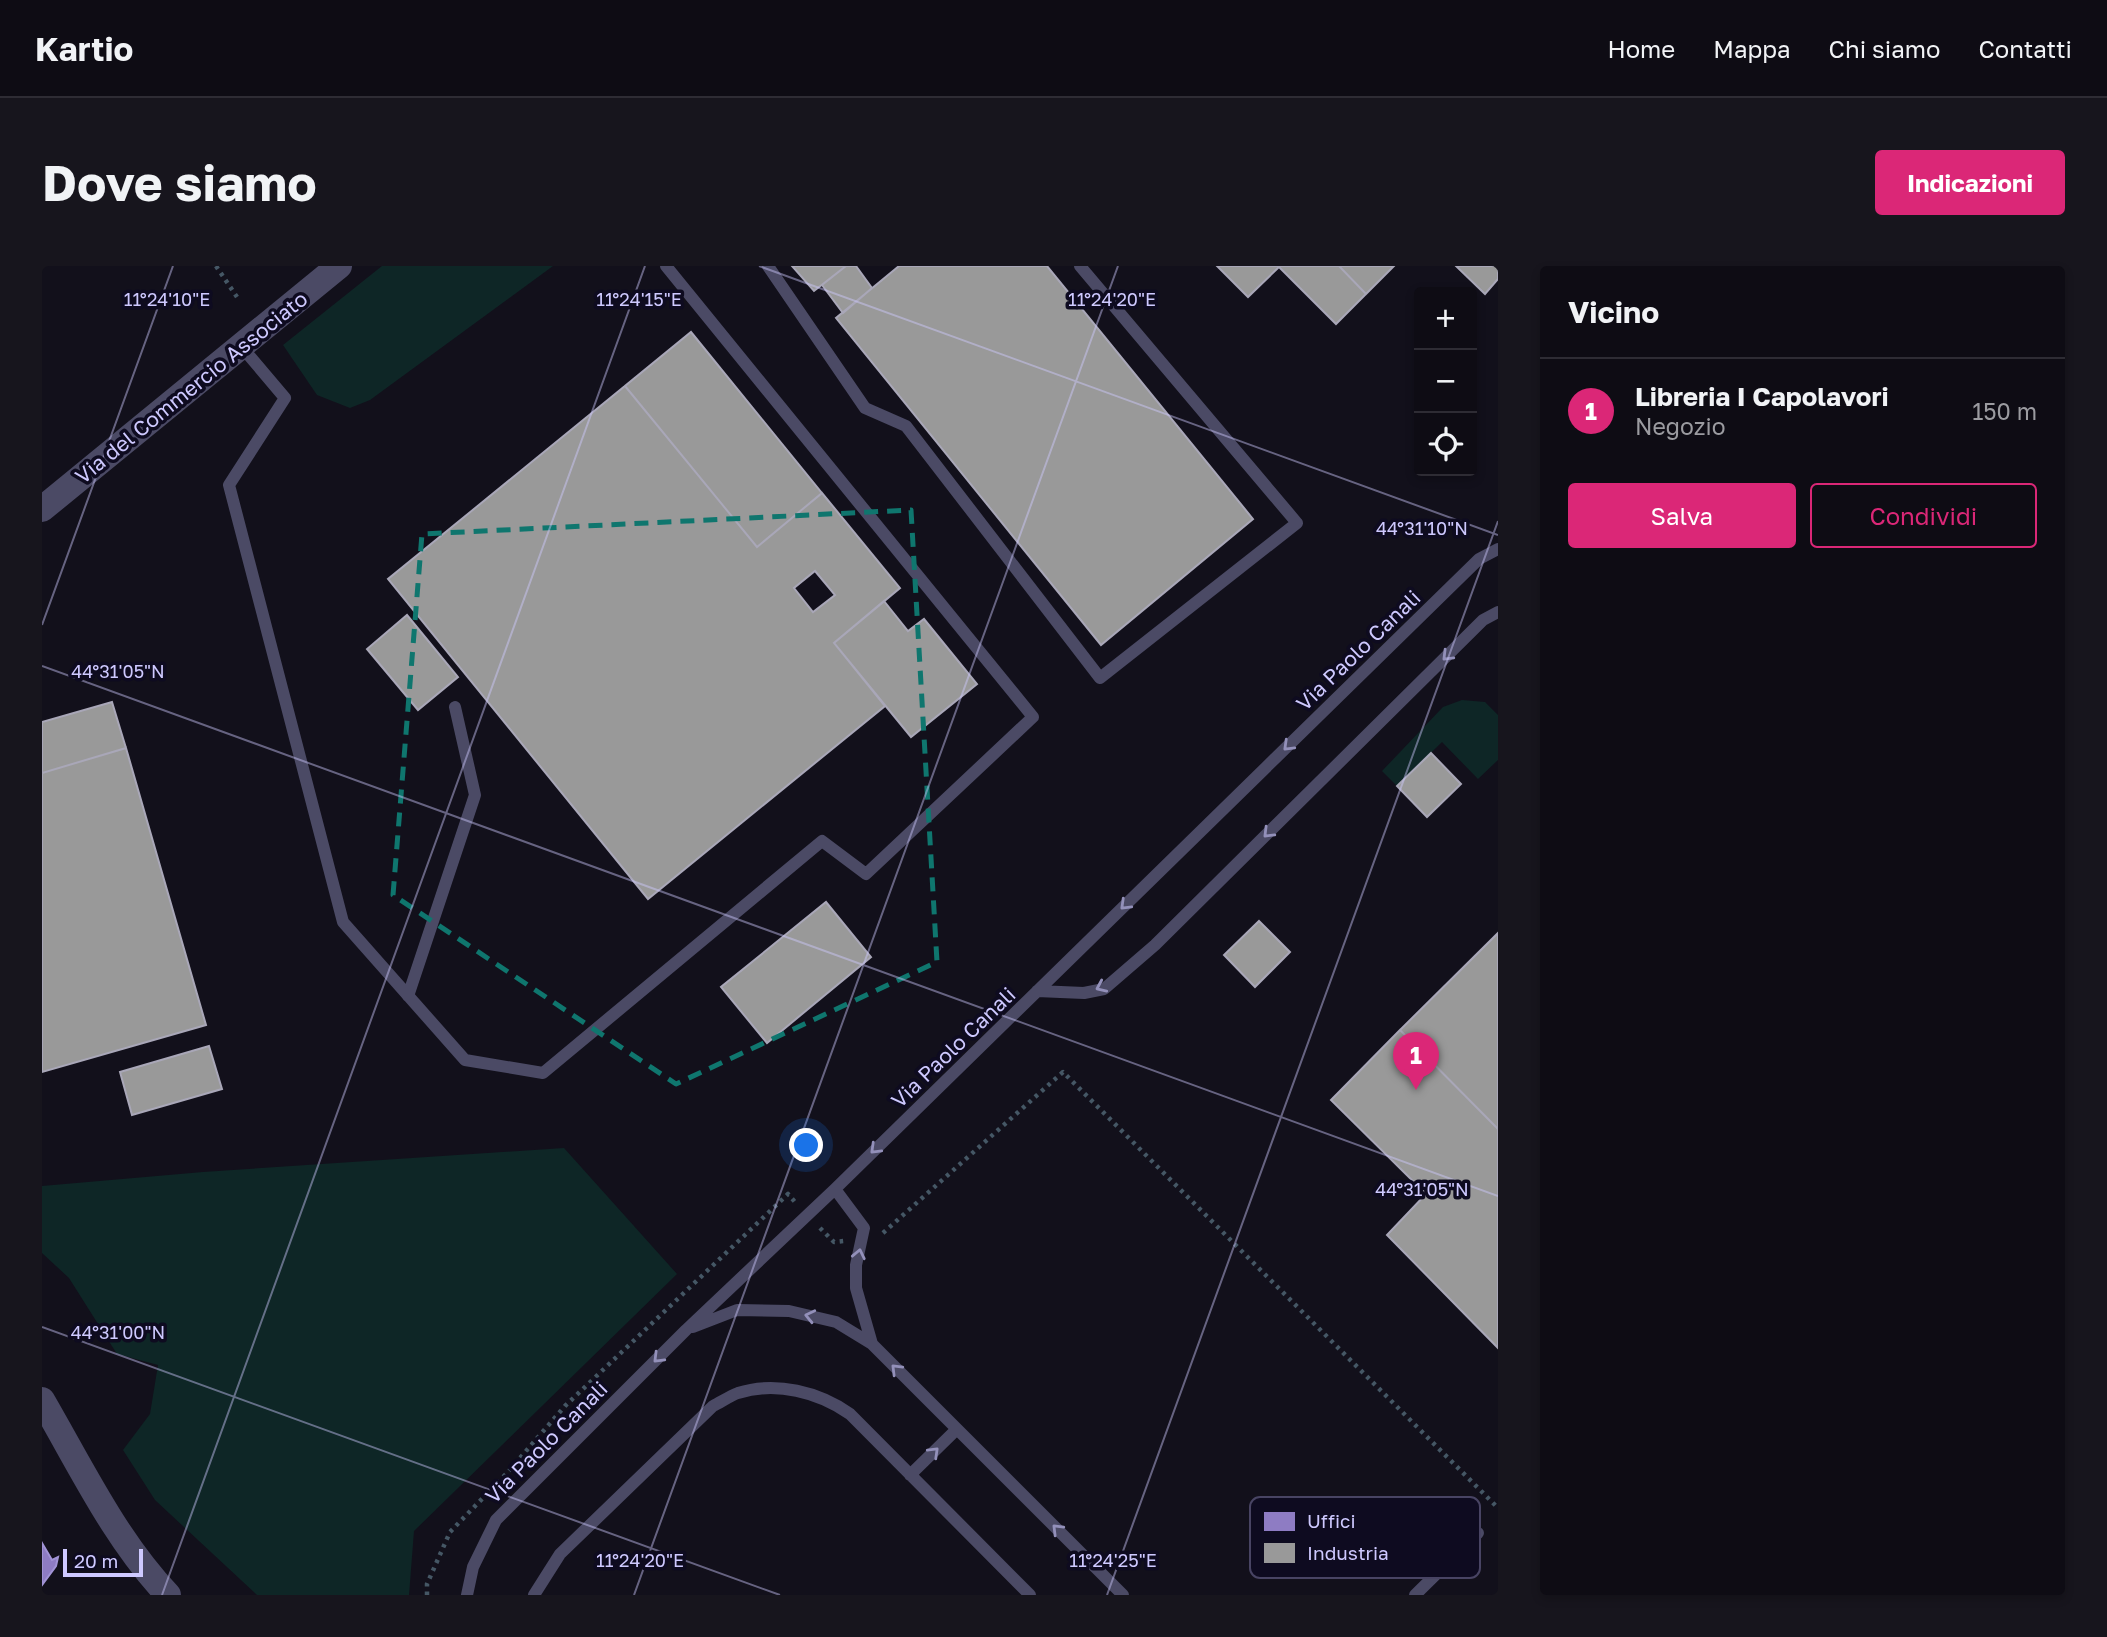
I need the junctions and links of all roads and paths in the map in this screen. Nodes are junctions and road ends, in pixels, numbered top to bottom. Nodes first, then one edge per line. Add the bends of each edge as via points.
1 (216, 266) edge
2 (339, 266) edge
3 (666, 266) edge
4 (768, 266) edge
5 (1080, 266) edge
6 (239, 300) dead end
7 (241, 346) junction
8 (42, 509) edge
9 (1498, 549) edge
10 (1498, 612) edge
11 (456, 707) dead end
12 (1037, 991) junction
13 (408, 996) junction
14 (835, 1189) junction
15 (788, 1194) dead end
16 (862, 1238) junction
17 (834, 1242) dead end
18 (686, 1330) junction
19 (872, 1344) junction
20 (42, 1400) edge
21 (957, 1429) junction
22 (910, 1475) junction
23 (1498, 1508) edge
24 (1433, 1578) edge
25 (168, 1595) edge
26 (427, 1595) edge
27 (467, 1595) edge
28 (534, 1595) edge
29 (1030, 1595) edge
30 (1123, 1595) edge
31 (1415, 1595) edge

1 - 6 path
2 - 7 street, Via del Commercio Associato
3 - 13 lane via 1033,717 866,874 822,841 543,1073 464,1060
4 - 5 lane via 865,408 906,426 1100,678 1297,523
7 - 8 street, Via del Commercio Associato
7 - 13 lane via 285,398 229,485 232,499 342,922
9 -> 12 lane, Via Paolo Canali via 1479,559
10 -> 12 lane via 1483,620 1104,989
11 - 13 lane via 475,795
12 -> 14 lane, Via Paolo Canali
14 - 16 lane via 864,1228
14 - 18 lane, Via Paolo Canali
15 - 26 path via 565,1406 450,1532
16 - 17 path
19 -> 16 lane via 856,1288
16 - 23 path via 881,1235 1063,1072
19 -> 18 lane via 836,1322 789,1311 737,1310
18 -> 27 lane, Via Paolo Canali via 496,1520 473,1567
21 -> 19 lane
20 - 25 street via 142,1567
22 -> 21 lane
30 -> 21 lane
22 - 28 lane via 833,1402 796,1390 737,1393 713,1406 559,1554
22 - 29 lane
24 - 31 lane

